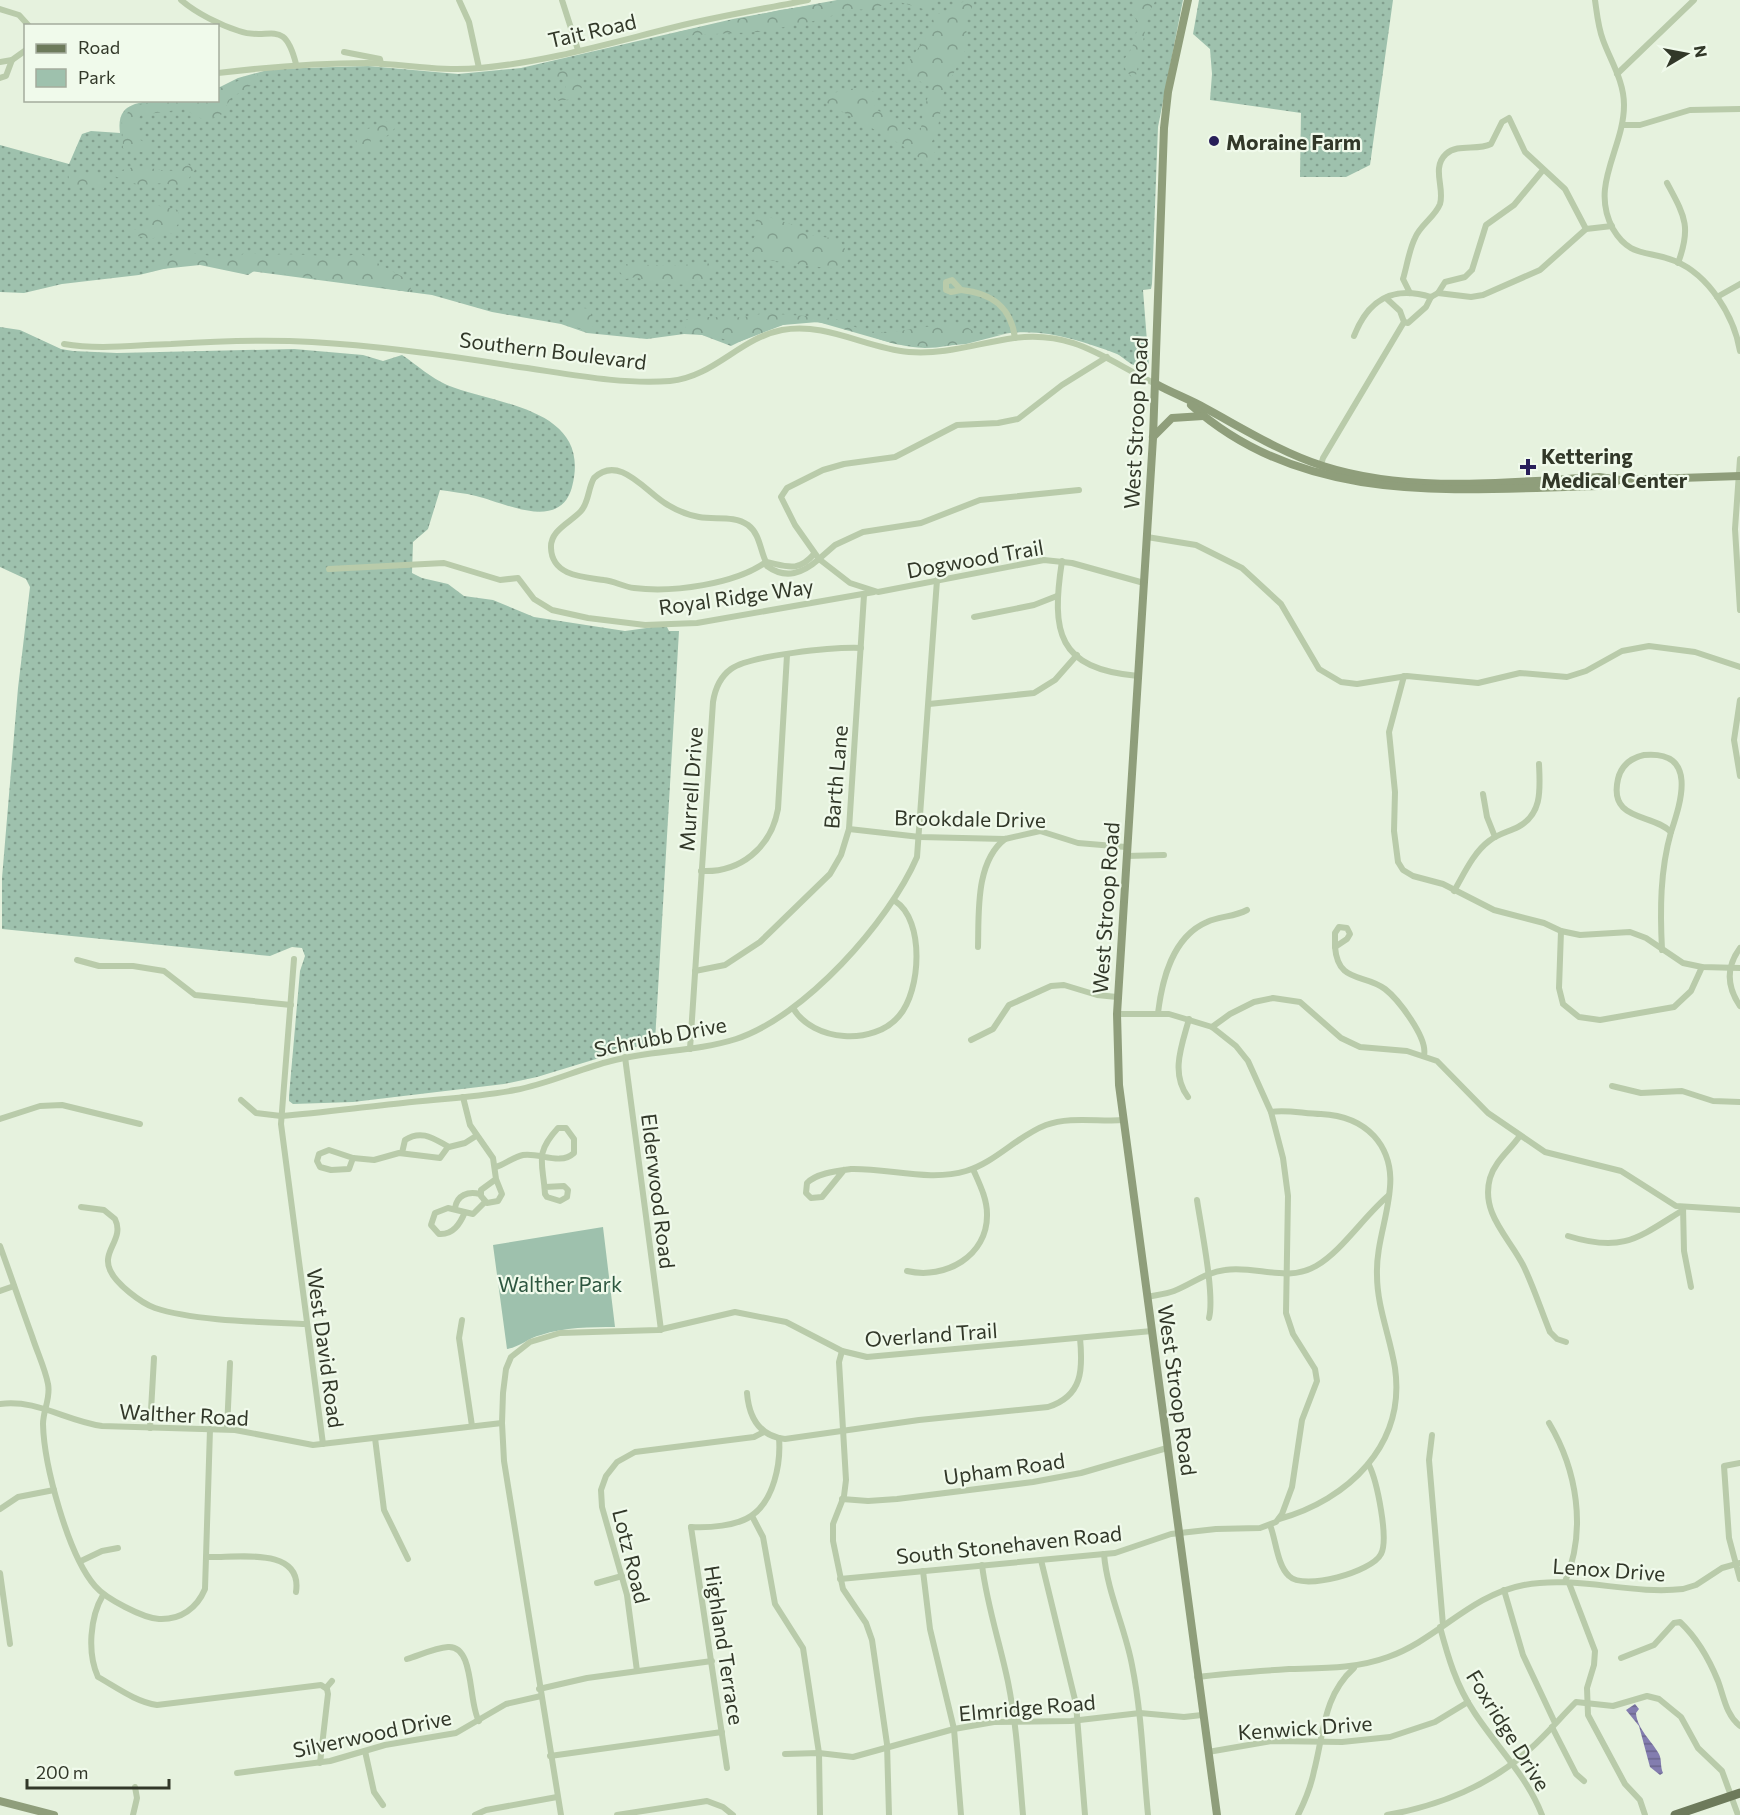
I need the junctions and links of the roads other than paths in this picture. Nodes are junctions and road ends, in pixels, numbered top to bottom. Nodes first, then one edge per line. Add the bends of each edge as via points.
1 (181, 0) edge
2 (459, 0) edge
3 (562, 0) edge
4 (808, 0) edge
5 (1188, 0) edge
6 (1595, 0) edge
7 (1694, 0) edge
8 (0, 9) edge
9 (27, 24) edge
10 (578, 50) junction
11 (24, 51) edge
12 (344, 52) dead end
13 (12, 60) junction
14 (0, 62) edge
15 (296, 64) junction
16 (381, 64) junction
17 (479, 68) junction
18 (219, 73) edge
19 (1617, 74) junction
20 (0, 78) edge
21 (1740, 109) edge
22 (1622, 125) junction
23 (1543, 170) junction
24 (1667, 183) dead end
25 (1612, 226) junction
26 (1586, 229) junction
27 (1678, 263) junction
28 (1740, 284) edge
29 (961, 290) dead end
30 (1410, 293) junction
31 (1438, 293) junction
32 (1431, 297) junction
33 (1717, 297) junction
34 (1386, 298) junction
35 (1404, 322) junction
36 (1354, 336) dead end
37 (1015, 338) junction
38 (64, 344) dead end
39 (1740, 351) edge
40 (1107, 357) junction
41 (1156, 384) junction
42 (1186, 400) junction
43 (1203, 416) junction
44 (1153, 438) junction
45 (1740, 459) edge
46 (1320, 469) junction
47 (1739, 476) edge
48 (1079, 490) dead end
49 (1147, 537) junction
50 (815, 559) junction
51 (1062, 561) junction
52 (766, 562) junction
53 (796, 566) junction
54 (329, 568) dead end
55 (777, 569) junction
56 (796, 574) junction
57 (937, 580) junction
58 (1144, 583) junction
59 (878, 592) junction
60 (864, 595) junction
61 (1057, 596) junction
62 (1740, 610) edge
63 (974, 617) dead end
64 (861, 648) junction
65 (787, 655) junction
66 (1077, 655) junction
67 (1740, 667) edge
68 (1138, 676) junction
69 (1404, 676) junction
70 (1740, 700) edge
71 (929, 704) junction
72 (1539, 764) dead end
73 (1740, 776) edge
74 (1483, 795) dead end
75 (849, 829) junction
76 (1671, 832) junction
77 (920, 837) junction
78 (1495, 837) junction
79 (1005, 839) junction
80 (1126, 852) junction
81 (1164, 855) dead end
82 (701, 872) junction
83 (1454, 891) junction
84 (895, 901) junction
85 (1247, 910) dead end
86 (1561, 931) junction
87 (978, 947) dead end
88 (1335, 947) dead end
89 (1740, 948) edge
90 (1662, 950) junction
91 (294, 959) dead end
92 (77, 960) dead end
93 (1702, 967) junction
94 (1740, 968) edge
95 (1730, 969) junction
96 (695, 971) junction
97 (1117, 997) junction
98 (291, 1005) junction
99 (1740, 1006) edge
100 (793, 1008) junction
101 (1158, 1013) junction
102 (1117, 1014) junction
103 (1189, 1018) junction
104 (1212, 1027) junction
105 (970, 1040) dead end
106 (690, 1049) junction
107 (1424, 1055) junction
108 (625, 1057) junction
109 (1611, 1086) dead end
110 (463, 1097) junction
111 (1188, 1097) dead end
112 (242, 1100) dead end
113 (1740, 1102) edge
114 (1271, 1112) junction
115 (281, 1116) junction
116 (0, 1119) edge
117 (1124, 1120) junction
118 (140, 1124) dead end
119 (476, 1136) junction
120 (1519, 1137) junction
121 (448, 1147) junction
122 (402, 1154) junction
123 (541, 1157) junction
124 (353, 1158) junction
125 (496, 1167) junction
126 (974, 1169) junction
127 (847, 1170) junction
128 (496, 1179) junction
129 (545, 1187) dead end
130 (480, 1194) junction
131 (1389, 1195) junction
132 (1197, 1200) dead end
133 (485, 1202) junction
134 (81, 1207) dead end
135 (455, 1208) junction
136 (1683, 1208) junction
137 (1740, 1210) edge
138 (465, 1212) junction
139 (1568, 1236) dead end
140 (0, 1246) edge
141 (907, 1271) dead end
142 (1208, 1274) junction
143 (1286, 1274) junction
144 (14, 1286) junction
145 (1691, 1287) dead end
146 (0, 1291) edge
147 (1147, 1296) junction
148 (1209, 1318) dead end
149 (462, 1320) dead end
150 (306, 1324) junction
151 (661, 1330) junction
152 (1152, 1331) junction
153 (1080, 1338) junction
154 (1566, 1342) dead end
155 (842, 1351) junction
156 (154, 1358) dead end
157 (230, 1363) dead end
158 (747, 1393) dead end
159 (0, 1404) edge
160 (46, 1408) junction
161 (502, 1423) junction
162 (1549, 1423) dead end
163 (472, 1426) junction
164 (150, 1428) junction
165 (210, 1429) junction
166 (227, 1429) junction
167 (843, 1431) junction
168 (764, 1432) junction
169 (1432, 1435) dead end
170 (375, 1438) junction
171 (779, 1438) junction
172 (323, 1444) junction
173 (1167, 1448) junction
174 (1740, 1463) edge
175 (1370, 1465) junction
176 (54, 1490) junction
177 (842, 1499) junction
178 (0, 1509) edge
179 (752, 1516) junction
180 (1280, 1519) junction
181 (684, 1522) dead end
182 (1270, 1525) junction
183 (691, 1527) junction
184 (1179, 1533) junction
185 (118, 1548) dead end
186 (1104, 1554) junction
187 (207, 1557) junction
188 (408, 1559) dead end
189 (1041, 1560) junction
190 (81, 1561) junction
191 (1738, 1564) edge
192 (982, 1565) junction
193 (923, 1571) junction
194 (0, 1573) edge
195 (622, 1576) junction
196 (1740, 1578) edge
197 (840, 1580) junction
198 (1567, 1582) junction
199 (597, 1583) dead end
200 (1504, 1590) junction
201 (296, 1592) dead end
202 (103, 1595) junction
203 (1441, 1626) junction
204 (10, 1644) dead end
205 (1621, 1658) dead end
206 (407, 1659) dead end
207 (712, 1661) junction
208 (1354, 1668) junction
209 (637, 1671) junction
210 (1197, 1677) junction
211 (332, 1681) dead end
212 (326, 1688) junction
213 (540, 1692) junction
214 (1586, 1701) junction
215 (1468, 1702) junction
216 (1140, 1713) junction
217 (1202, 1715) junction
218 (1078, 1720) junction
219 (478, 1721) junction
220 (1015, 1721) junction
221 (1553, 1725) junction
222 (1740, 1726) edge
223 (954, 1729) junction
224 (722, 1732) junction
225 (1320, 1740) junction
226 (887, 1747) junction
227 (365, 1751) junction
228 (1208, 1752) junction
229 (819, 1753) junction
230 (785, 1754) dead end
231 (550, 1756) junction
232 (320, 1763) junction
233 (1512, 1764) junction
234 (728, 1768) dead end
235 (237, 1773) dead end
236 (1584, 1781) dead end
237 (135, 1787) dead end
238 (1735, 1795) edge
239 (557, 1797) junction
240 (0, 1801) edge
241 (383, 1805) dead end
242 (49, 1814) edge
243 (133, 1815) edge
244 (475, 1815) edge
245 (561, 1815) edge
246 (617, 1815) edge
247 (733, 1815) edge
248 (820, 1815) edge
249 (889, 1815) edge
250 (961, 1815) edge
251 (1023, 1815) edge
252 (1085, 1815) edge
253 (1148, 1815) edge
254 (1217, 1815) edge
255 (1298, 1815) edge
256 (1388, 1815) edge
257 (1542, 1815) edge
258 (1645, 1815) edge
259 (1676, 1815) edge
260 (1738, 1815) edge

1 - 15 street via 240,32 279,35 291,47
2 - 17 street via 469,22
3 - 10 street
4 - 10 street, Tait Road
5 - 41 main road, West Stroop Road via 1164,128
6 - 19 street via 1601,34
7 - 19 street
8 - 9 street via 19,15
10 - 17 street, Tait Road
11 - 13 street
12 - 16 street, Tait Road via 373,56
13 - 14 street
13 - 20 street via 6,76
15 - 16 street, Tait Road
15 - 18 street, Tait Road
16 - 17 street, Tait Road via 440,70
19 - 22 street via 1624,93
21 - 22 street via 1699,109 1640,125
22 - 25 street via 1603,193
23 - 26 street via 1565,189
23 - 30 street via 1525,152 1509,118 1488,146 1456,149 1444,157 1439,170 1440,203 1415,237 1403,279
23 - 31 street via 1514,205 1486,225 1472,270 1465,277 1445,282
24 - 27 street via 1685,221 1685,244
25 - 26 street
25 - 27 street via 1630,249
26 - 31 street via 1548,264 1526,278 1476,297
27 - 33 street
28 - 33 street
29 - 37 street via 985,297 1005,309 1012,319
30 - 32 street
30 - 34 street
31 - 32 street
32 - 35 street via 1426,307
33 - 39 street via 1730,319
34 - 35 street
34 - 36 street via 1368,308
35 - 46 street
37 - 38 street, Southern Boulevard via 955,351 912,352 828,330 791,329 752,341 698,375 655,381 329,343 218,341 107,347
37 - 40 street, Southern Boulevard via 1064,340
40 - 41 street, Southern Boulevard
40 - 50 street, Dogwood Trail via 1018,419 957,425 894,458 834,466 787,488 781,500
41 - 42 main road, Southern Boulevard
41 - 44 main road, West Stroop Road
42 - 43 main road, Southern Boulevard
42 - 46 main road, Southern Boulevard
43 - 44 main road via 1172,418
43 - 46 main road, Southern Boulevard via 1265,452
44 - 49 main road, West Stroop Road
45 - 47 street
46 - 47 main road, Southern Boulevard via 1444,483
47 - 62 street via 1735,529
48 - 50 street via 980,500 921,523 863,532
49 - 58 main road, West Stroop Road
49 - 69 street via 1197,545 1242,568 1273,595 1319,669 1335,680 1357,684
50 - 53 street, Royal Ridge Way
50 - 56 street, Royal Ridge Way
50 - 59 street, Dogwood Trail via 850,583
51 - 57 street, Dogwood Trail via 1044,560
51 - 58 street, Dogwood Trail
51 - 61 street
52 - 52 street, Royal Ridge Way via 753,572 723,580 662,590 637,588 569,574 555,563 551,543 557,531 584,508 594,478 606,470 616,470 677,510 746,524 757,534
52 - 55 street, Royal Ridge Way
53 - 55 street, Royal Ridge Way
53 - 56 street
54 - 60 street, Royal Ridge Way via 444,563 500,580 518,578 534,599 552,610 645,625 697,623
55 - 56 street, Royal Ridge Way
57 - 59 street, Dogwood Trail
57 - 71 street, Schrubb Drive
58 - 68 main road, West Stroop Road
59 - 60 street
60 - 64 street, Barth Lane
61 - 63 street via 1034,605
61 - 66 street via 1060,635
64 - 65 street, Murrell Drive
64 - 75 street, Barth Lane
65 - 82 street via 778,809 772,830 758,851 739,864 723,871
65 - 82 street, Murrell Drive via 737,665 723,676 714,693
66 - 68 street via 1101,669
66 - 71 street via 1055,680 1034,693
67 - 69 street via 1695,652 1649,646 1622,651 1567,677 1520,673 1470,683
68 - 80 main road, West Stroop Road
69 - 83 street via 1389,732 1398,862 1413,876
70 - 73 street via 1734,740
71 - 77 street, Schrubb Drive
72 - 78 street via 1540,797 1534,811 1523,824
74 - 78 street
75 - 77 street, Brookdale Drive
75 - 96 street, Barth Lane via 842,855 830,874 760,942 725,965
76 - 76 street via 1683,795 1680,772 1669,760 1657,755 1633,759 1618,778 1623,806 1635,817 1660,823
76 - 90 street via 1661,894
77 - 79 street, Brookdale Drive
77 - 84 street, Schrubb Drive via 917,857
78 - 83 street via 1476,855
79 - 80 street, Brookdale Drive via 1040,831
79 - 87 street via 984,876
80 - 81 street, Brookdale Drive
80 - 97 main road, West Stroop Road
82 - 96 street, Murrell Drive
83 - 86 street via 1494,910
84 - 100 street, Schrubb Drive via 844,960
84 - 100 street via 910,915 916,945 913,984 899,1017 878,1030 842,1035 809,1026
85 - 101 street via 1203,924 1180,944 1162,986
86 - 90 street via 1580,935 1630,932
86 - 93 street via 1559,988 1563,1005 1579,1017 1600,1020 1674,1007 1691,991
88 - 107 street via 1337,960 1347,973 1381,986 1391,995 1422,1037
89 - 95 street
90 - 93 street via 1678,961
91 - 98 street, West David Road
92 - 98 street via 99,966 164,971 195,995
93 - 95 street
94 - 95 street
95 - 99 street via 1730,987
96 - 106 street, Murrell Drive
97 - 102 main road, West Stroop Road
97 - 105 street via 1064,985 1050,986 1009,1005 993,1029
98 - 115 street, West David Road
100 - 106 street, Schrubb Drive via 746,1036
101 - 102 street
101 - 103 street
102 - 117 main road, West Stroop Road
103 - 104 street
103 - 111 street via 1178,1074
104 - 107 street via 1254,1002 1273,998 1293,1000 1305,1004 1341,1038 1360,1047
104 - 114 street via 1248,1061
106 - 108 street, Schrubb Drive
107 - 120 street via 1442,1065 1477,1103
108 - 110 street, Schrubb Drive via 523,1088
108 - 151 street, Elderwood Road
109 - 113 street via 1647,1094 1682,1091 1713,1101
110 - 115 street, Schrubb Drive
110 - 119 street via 466,1118
112 - 115 street, Schrubb Drive via 256,1113
114 - 131 street via 1339,1116 1364,1126 1387,1155 1392,1179
114 - 143 street via 1288,1196
115 - 150 street, West David Road
116 - 118 street via 40,1106 62,1105
117 - 126 street via 1046,1125
117 - 147 main road, West Stroop Road
119 - 121 street
119 - 125 street
120 - 136 street via 1551,1154 1629,1174 1668,1203
120 - 154 street via 1492,1171 1489,1204 1525,1269 1550,1332
121 - 122 street via 440,1158
121 - 122 street via 431,1136 419,1136 405,1140
122 - 124 street via 374,1160
123 - 123 street via 543,1146 558,1128 568,1130 575,1145 573,1155
123 - 125 street via 522,1155
123 - 129 street
124 - 124 street via 326,1150 317,1161 323,1169 345,1171
125 - 128 street
126 - 127 street via 941,1175
126 - 141 street via 987,1215 979,1245 955,1266 930,1272
127 - 127 street via 809,1180 805,1189 808,1196 822,1197
128 - 130 street via 482,1187
128 - 133 street via 500,1198 495,1203
130 - 133 street
130 - 135 street via 462,1196
131 - 143 street via 1323,1261 1308,1270
131 - 175 street via 1378,1248 1377,1275 1396,1392 1391,1423
132 - 142 street
133 - 138 street via 476,1213
134 - 150 street via 104,1210 116,1219 119,1235 108,1255 109,1269 147,1305 186,1314
135 - 138 street
135 - 138 street via 435,1213 431,1225 436,1232 454,1230
136 - 137 street
136 - 139 street via 1628,1242 1600,1244
136 - 145 street via 1684,1251
140 - 144 street
142 - 143 street via 1236,1269
142 - 147 street via 1172,1292
142 - 148 street
143 - 180 street via 1289,1324 1315,1369 1317,1380 1302,1420 1292,1487
144 - 146 street
144 - 160 street via 49,1386
147 - 152 main road, West Stroop Road
149 - 163 street via 459,1338
150 - 172 street, West David Road
151 - 155 street, Overland Trail via 716,1315 752,1314 795,1326
151 - 161 street, Overland Trail via 569,1331 523,1346 515,1351 506,1369
152 - 153 street, Overland Trail
152 - 173 main road, West Stroop Road
153 - 155 street, Overland Trail via 874,1357
153 - 167 street via 1080,1380 1057,1405
155 - 167 street via 839,1362
156 - 164 street
157 - 166 street
158 - 168 street via 752,1416
159 - 160 street, Walther Road via 25,1403
160 - 164 street, Walther Road via 94,1425
160 - 176 street via 44,1434
161 - 163 street, West David Road
161 - 213 street via 504,1461
162 - 198 street via 1566,1460 1576,1498 1573,1555
163 - 170 street, West David Road
164 - 165 street, Walther Road
165 - 166 street, Walther Road
165 - 187 street
166 - 172 street, Walther Road
167 - 171 street
167 - 177 street via 846,1480
168 - 171 street
168 - 195 street, Lotz Road via 754,1437 644,1450 617,1462 606,1476 601,1502
169 - 203 street, Foxridge Drive via 1428,1446 1429,1469
170 - 172 street, West David Road
170 - 188 street via 386,1517
171 - 179 street via 776,1475
173 - 177 street, Upham Road via 1081,1473 1033,1482 897,1499
173 - 184 main road, West Stroop Road
174 - 191 street via 1724,1466 1729,1538
175 - 180 street via 1331,1498
175 - 182 street via 1384,1546 1370,1566 1310,1582 1294,1580 1282,1566
176 - 178 street via 18,1497
176 - 190 street
177 - 197 street via 833,1532
179 - 183 street
179 - 229 street via 763,1537 775,1604 803,1648
180 - 182 street
181 - 183 street
182 - 184 street, South Stonehaven Road
183 - 207 street, Highland Terrace
184 - 186 street, South Stonehaven Road
184 - 210 main road, West Stroop Road
185 - 190 street
186 - 189 street, South Stonehaven Road
186 - 216 street via 1132,1662
187 - 201 street via 280,1560 295,1574
187 - 202 street via 207,1582 202,1596 192,1608 176,1617 153,1618
189 - 192 street, South Stonehaven Road
189 - 218 street
190 - 202 street
191 - 196 street
191 - 198 street, Lenox Drive via 1722,1568 1683,1590
192 - 193 street, South Stonehaven Road
192 - 220 street
193 - 197 street, South Stonehaven Road
193 - 223 street via 930,1629
194 - 204 street
195 - 199 street
195 - 209 street, Lotz Road
197 - 226 street via 868,1629
198 - 200 street, Lenox Drive via 1547,1581
198 - 214 street via 1595,1651
200 - 203 street, Lenox Drive via 1475,1602
200 - 221 street via 1523,1655
202 - 212 street via 91,1625 97,1675 135,1698 154,1704 318,1685
203 - 208 street, Lenox Drive via 1402,1651
203 - 215 street, Foxridge Drive via 1454,1676
205 - 222 street via 1654,1644 1677,1622 1704,1653 1728,1712
206 - 219 street via 447,1647 460,1651 465,1658
207 - 209 street, Silverwood Drive
207 - 224 street, Highland Terrace
208 - 210 street, Lenox Drive
208 - 225 street via 1331,1699
209 - 213 street, Silverwood Drive
210 - 217 main road, West Stroop Road
211 - 212 street
212 - 232 street
213 - 219 street, Silverwood Drive via 511,1702
213 - 231 street
214 - 221 street via 1576,1702
214 - 238 street via 1613,1706 1647,1696 1659,1699 1681,1717 1698,1748 1722,1772
214 - 258 street via 1595,1731 1625,1785 1640,1800
215 - 225 street, Kenwick Drive via 1435,1722 1397,1735 1357,1742
215 - 233 street, Foxridge Drive
216 - 217 street, Elmridge Road
216 - 218 street, Elmridge Road
216 - 253 street
217 - 228 main road, West Stroop Road
218 - 220 street, Elmridge Road
218 - 252 street
219 - 227 street, Silverwood Drive via 456,1733
220 - 223 street, Elmridge Road
220 - 251 street
221 - 233 street
221 - 236 street via 1576,1774
223 - 226 street, Elmridge Road
223 - 250 street
224 - 231 street
224 - 234 street, Highland Terrace
225 - 228 street, Kenwick Drive via 1249,1744
225 - 255 street via 1314,1772
226 - 229 street, Elmridge Road via 848,1758
226 - 249 street
227 - 232 street, Silverwood Drive
227 - 241 street via 374,1792
228 - 254 main road, West Stroop Road
229 - 230 street, Elmridge Road
229 - 248 street
231 - 239 street
232 - 235 street, Silverwood Drive
233 - 256 street via 1455,1796
233 - 257 street, Foxridge Drive
237 - 243 street
238 - 259 main road
238 - 260 street
239 - 244 street
239 - 245 street
240 - 242 main road
246 - 247 street via 710,1802

